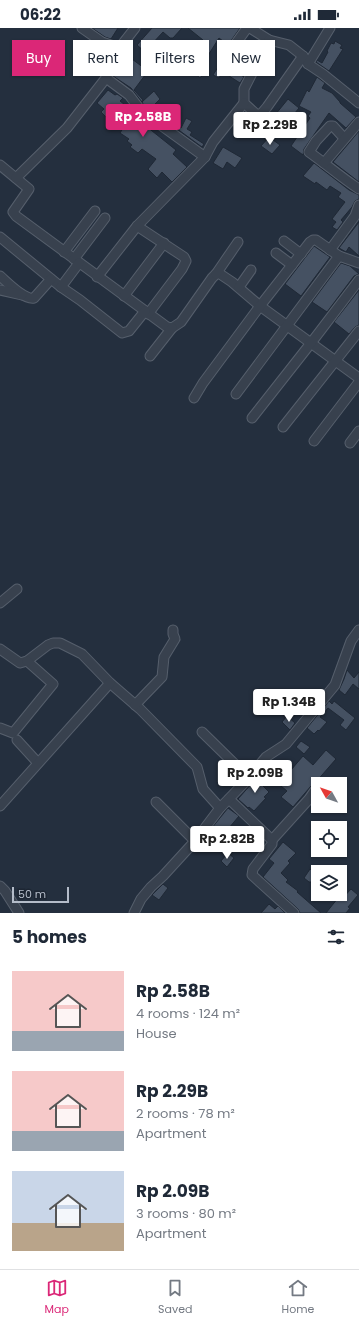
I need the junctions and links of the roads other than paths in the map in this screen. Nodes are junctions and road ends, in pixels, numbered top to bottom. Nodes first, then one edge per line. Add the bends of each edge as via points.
1 (82, 28) edge
2 (135, 28) edge
3 (250, 28) edge
4 (330, 28) edge
5 (99, 40) edge
6 (125, 40) edge
7 (240, 40) edge
8 (269, 40) edge
9 (275, 42) edge
10 (305, 60) junction
11 (250, 76) edge
12 (106, 78) joint
13 (244, 103) junction
14 (359, 103) edge
15 (359, 122) edge
16 (344, 138) junction
17 (205, 157) junction
18 (324, 163) junction
19 (0, 165) edge
20 (16, 178) junction
21 (359, 189) edge
22 (359, 205) edge
23 (96, 211) dead end
24 (357, 217) edge
25 (105, 218) dead end
26 (137, 226) junction
27 (0, 237) edge
28 (284, 241) dead end
29 (238, 242) dead end
30 (164, 244) junction
31 (330, 250) junction
32 (64, 252) junction
33 (276, 253) dead end
34 (301, 254) junction
35 (339, 256) junction
36 (76, 261) junction
37 (359, 263) edge
38 (292, 265) junction
39 (252, 270) dead end
40 (216, 274) junction
41 (98, 277) junction
42 (1, 278) edge
43 (51, 279) junction
44 (359, 280) edge
45 (61, 287) junction
46 (238, 287) junction
47 (0, 290) edge
48 (23, 295) junction
49 (124, 296) junction
50 (260, 306) junction
51 (147, 312) junction
52 (288, 325) junction
53 (172, 328) junction
54 (359, 331) edge
55 (311, 343) junction
56 (150, 356) dead end
57 (335, 361) junction
58 (359, 378) edge
59 (359, 382) edge
60 (236, 394) dead end
61 (194, 398) dead end
62 (252, 418) dead end
63 (283, 427) dead end
64 (359, 431) edge
65 (314, 441) dead end
66 (350, 443) dead end
67 (17, 589) dead end
68 (0, 603) edge
69 (173, 630) dead end
70 (359, 630) edge
71 (0, 648) edge
72 (27, 661) junction
73 (110, 683) junction
74 (135, 704) junction
75 (0, 728) edge
76 (202, 732) dead end
77 (17, 740) dead end
78 (38, 763) junction
79 (249, 778) junction
80 (311, 796) edge
81 (228, 799) junction
82 (2, 800) edge
83 (156, 802) dead end
84 (220, 808) junction
85 (272, 840) junction
86 (195, 842) junction
87 (0, 886) edge
88 (19, 913) edge
89 (134, 913) edge
90 (294, 913) edge

1 - 5 street
2 - 6 street
3 - 7 street
3 - 8 street
4 - 10 street
9 - 10 street via 289,45
10 - 13 street via 260,115
10 - 14 street
11 - 13 street via 244,88
12 - 17 street via 129,95 151,118
12 - 20 street via 67,128
13 - 17 street via 213,142
15 - 16 street
16 - 18 street
16 - 18 street via 330,126 316,141 309,152
17 - 26 street
18 - 21 street
19 - 20 street
20 - 32 street via 29,189 13,212
22 - 24 street
23 - 32 street
24 - 31 street
25 - 36 street
26 - 30 street
26 - 41 street
27 - 43 street
28 - 34 street
29 - 40 street
30 - 49 street
30 - 51 street via 186,261
31 - 34 street via 313,240
31 - 35 street
32 - 36 street
33 - 38 street
34 - 38 street
35 - 37 street
35 - 52 street
36 - 41 street
36 - 45 street
38 - 50 street
39 - 46 street
40 - 46 street via 220,274
40 - 53 street via 181,322
41 - 49 street
42 - 48 street
43 - 45 street
43 - 48 street via 34,298 30,299
44 - 55 street
45 - 51 street via 122,333 129,331
46 - 50 street
47 - 48 street
49 - 51 street
50 - 52 street
50 - 61 street
51 - 53 street
52 - 55 street
52 - 60 street
53 - 56 street
54 - 57 street
55 - 57 street
55 - 62 street
57 - 58 street
57 - 63 street
59 - 65 street
64 - 66 street
67 - 68 street
69 - 74 street via 175,639 164,657 162,676
70 - 79 street via 335,685 286,744 266,757
71 - 72 street via 20,663
72 - 73 street via 48,645 60,643 82,654
72 - 75 street via 52,684 13,733
73 - 74 street
73 - 78 street
74 - 84 street via 198,767 203,788
76 - 79 street
77 - 78 street
78 - 82 street
79 - 81 street
80 - 85 street
81 - 84 street
81 - 85 street
83 - 86 street
84 - 86 street
85 - 90 street via 272,844 253,869 252,876
86 - 89 street via 151,887
87 - 88 street

